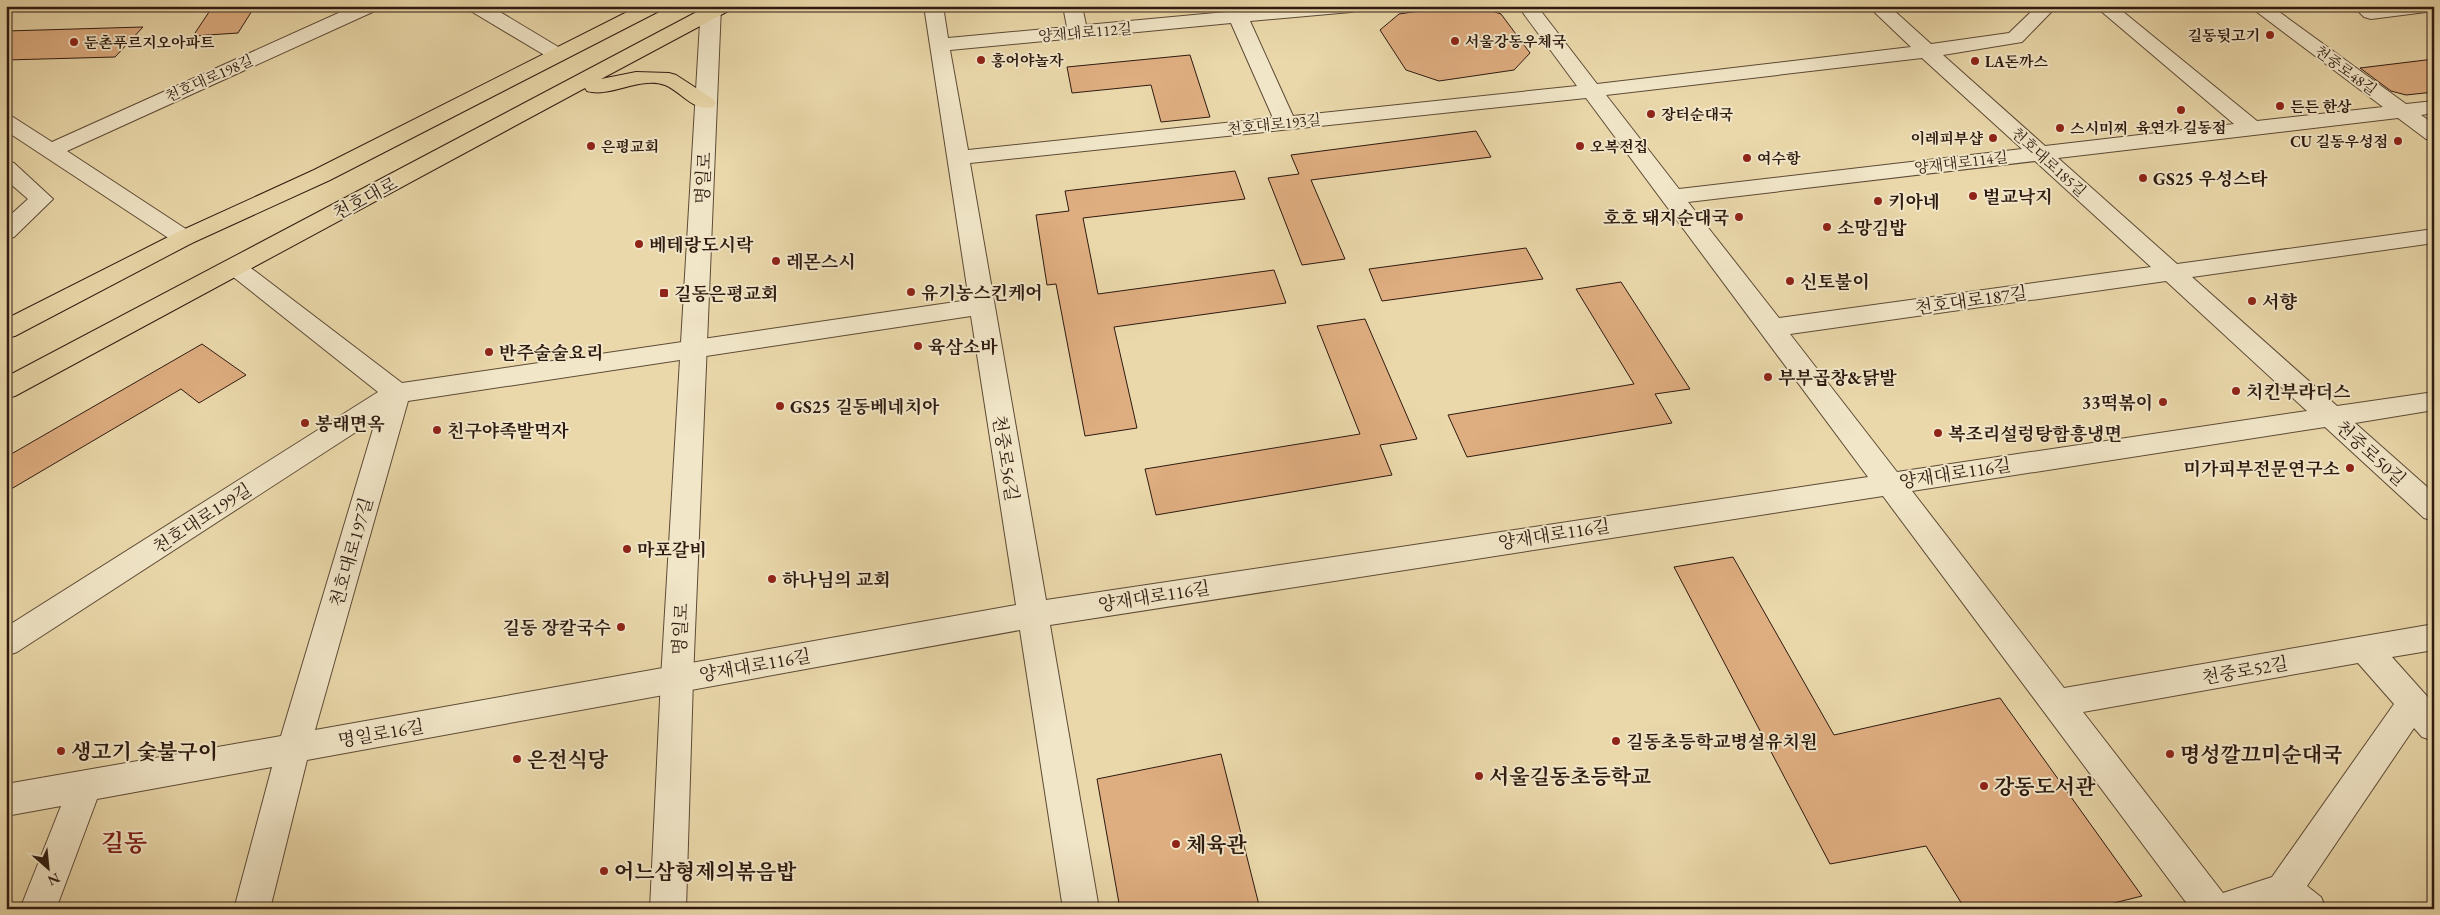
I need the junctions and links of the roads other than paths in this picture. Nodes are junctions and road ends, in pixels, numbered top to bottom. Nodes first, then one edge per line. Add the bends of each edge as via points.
1 (370, 6) edge
2 (476, 6) edge
3 (654, 6) edge
4 (933, 6) edge
5 (1072, 6) edge
6 (1351, 6) edge
7 (1527, 6) edge
8 (1877, 6) edge
9 (2048, 6) edge
10 (2104, 6) edge
11 (2258, 6) edge
12 (2362, 6) edge
13 (2432, 6) edge
14 (715, 9) edge
15 (1235, 12) edge
16 (1078, 32) junction
17 (939, 45) junction
18 (1927, 51) junction
19 (558, 55) junction
20 (1591, 91) junction
21 (548, 102) junction
22 (706, 102) junction
23 (2434, 106) edge
24 (2402, 110) junction
25 (6, 121) edge
26 (1286, 123) junction
27 (2252, 128) junction
28 (2434, 134) edge
29 (48, 151) junction
30 (2040, 153) junction
31 (958, 158) junction
32 (6, 168) edge
33 (1671, 197) junction
34 (6, 232) edge
35 (2434, 236) edge
36 (184, 238) junction
37 (235, 267) junction
38 (2172, 272) junction
39 (982, 306) junction
40 (1771, 328) junction
41 (6, 330) edge
42 (694, 350) junction
43 (6, 389) edge
44 (397, 393) junction
45 (2434, 401) edge
46 (2331, 416) junction
47 (1888, 483) junction
48 (2434, 510) edge
49 (1032, 615) junction
50 (2434, 637) edge
51 (6, 643) edge
52 (2364, 649) junction
53 (677, 679) junction
54 (2056, 703) junction
55 (2423, 715) edge
56 (294, 749) junction
57 (86, 786) junction
58 (6, 800) edge
59 (2296, 900) edge
60 (38, 909) edge
61 (252, 909) edge
62 (668, 909) edge
63 (1081, 909) edge
64 (2212, 909) edge
65 (2226, 909) edge

1 - 29 street, 천호대로198길
2 - 19 street
3 - 19 main road
4 - 17 street, 천중로56길
5 - 16 street
6 - 15 street, 양재대로112길
7 - 20 street
8 - 18 street, 천호대로185길
9 - 18 street via 2015,38
10 - 27 street
11 - 24 street, 천중로48길
12 - 13 street via 2371,13
14 - 21 main road, 천호대로
14 - 22 street, 명일로
15 - 16 street, 양재대로112길
15 - 26 street
16 - 17 street, 양재대로112길
17 - 31 street, 천중로56길
18 - 20 street
18 - 30 street, 천호대로185길
19 - 36 main road via 322,174
20 - 26 street, 천호대로193길
20 - 33 street
21 - 22 main road via 612,82 652,78 669,79
21 - 37 main road, 천호대로
22 - 42 street, 명일로
23 - 24 street, 양재대로114길
24 - 27 street, 양재대로114길
24 - 28 street, 천중로48길
25 - 29 street
26 - 31 street, 천호대로193길
27 - 30 street, 양재대로114길
29 - 36 street
30 - 33 street, 양재대로114길
30 - 38 street, 천호대로185길
31 - 39 street, 천중로56길
32 - 34 street via 42,199
33 - 40 street
35 - 38 street
36 - 41 main road
37 - 43 main road, 천호대로
37 - 44 street
38 - 40 street, 천호대로187길
38 - 46 street, 천호대로185길
39 - 42 street
39 - 49 street, 천중로56길
40 - 47 street
42 - 44 street
42 - 53 street, 명일로
44 - 51 street, 천호대로199길
44 - 56 street, 천호대로197길
45 - 46 street, 양재대로116길
46 - 47 street, 양재대로116길
46 - 48 street, 천중로50길
47 - 49 street, 양재대로116길
47 - 54 street
49 - 53 street, 양재대로116길
49 - 63 street, 천중로56길
50 - 52 street, 천중로52길
52 - 54 street, 천중로52길
52 - 55 street
53 - 56 street, 명일로16길
53 - 62 street, 명일로
54 - 64 street
55 - 59 street
56 - 57 street, 명일로16길
56 - 61 street, 천호대로197길
57 - 58 street, 명일로16길
57 - 60 street
59 - 65 street

